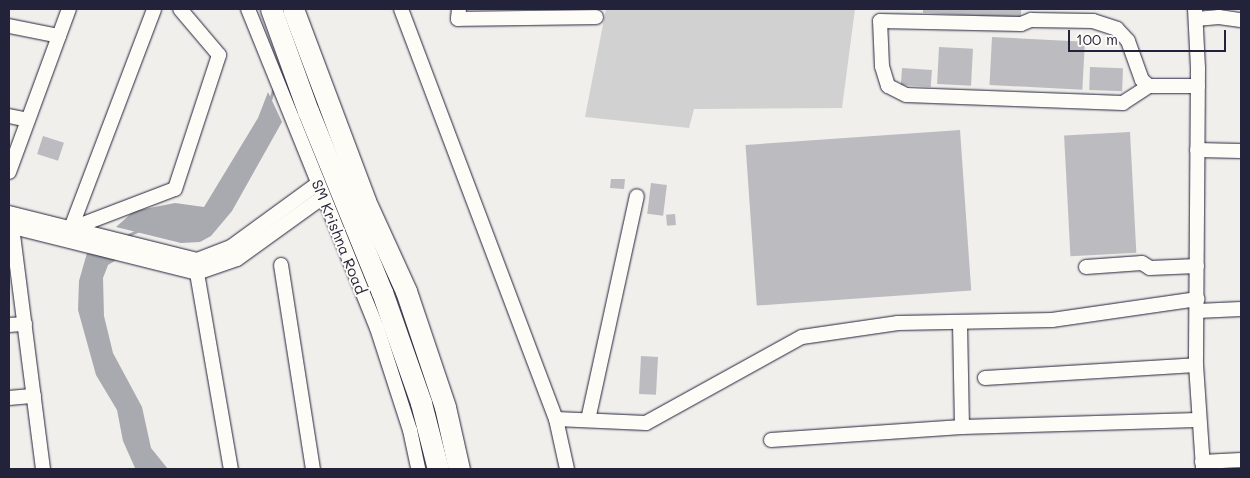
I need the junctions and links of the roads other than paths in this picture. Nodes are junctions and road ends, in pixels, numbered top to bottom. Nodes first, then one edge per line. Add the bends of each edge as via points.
1 (69, 9) edge
2 (154, 9) edge
3 (180, 9) edge
4 (248, 9) edge
5 (271, 9) edge
6 (293, 9) edge
7 (401, 9) edge
8 (459, 9) edge
9 (1224, 13) edge
10 (1031, 14) edge
11 (1195, 14) edge
12 (893, 15) edge
13 (596, 17) dead end
14 (1241, 20) edge
15 (9, 26) edge
16 (59, 36) junction
17 (1149, 86) junction
18 (1198, 86) junction
19 (9, 116) edge
20 (28, 120) junction
21 (1197, 150) junction
22 (1241, 151) edge
23 (9, 172) edge
24 (318, 184) junction
25 (638, 196) dead end
26 (323, 197) junction
27 (10, 222) edge
28 (71, 228) junction
29 (50, 236) junction
30 (280, 265) dead end
31 (1197, 266) junction
32 (1086, 267) dead end
33 (198, 273) junction
34 (1197, 305) junction
35 (1241, 309) edge
36 (960, 322) junction
37 (25, 324) junction
38 (9, 325) edge
39 (1196, 365) junction
40 (985, 378) dead end
41 (34, 396) junction
42 (9, 398) edge
43 (556, 419) junction
44 (588, 420) junction
45 (1197, 420) junction
46 (962, 427) junction
47 (771, 440) dead end
48 (1241, 460) edge
49 (1202, 466) edge
50 (44, 469) edge
51 (231, 469) edge
52 (313, 469) edge
53 (418, 469) edge
54 (438, 469) edge
55 (459, 469) edge
56 (567, 469) edge

1 - 16 street
2 - 28 street
3 - 28 street via 219,55 174,189
4 - 24 street, SM Krishna Road
5 - 54 highway, SM Krishna Road via 308,112 382,292 421,403
6 - 55 highway via 365,201 406,292 444,407
7 - 43 street
8 - 13 street via 458,19
9 - 11 street
9 - 14 street
10 - 12 street via 1021,24
10 - 17 street via 1093,21 1117,30 1128,41 1142,80
11 - 18 street
12 - 17 street via 880,21 882,66 888,86 906,95 1123,103
15 - 16 street
16 - 20 street
17 - 18 street
18 - 21 street
19 - 20 street
20 - 23 street
21 - 22 street
21 - 31 street
24 - 26 street, SM Krishna Road
24 - 28 street via 230,248 197,260
25 - 44 street
26 - 33 street via 237,259
26 - 53 street, SM Krishna Road via 377,328 410,430
27 - 28 street
27 - 29 street
27 - 37 street
28 - 29 street
29 - 33 street
30 - 52 street
31 - 32 street via 1150,268 1142,263
31 - 34 street
33 - 51 street
34 - 35 street
34 - 36 street via 1052,320
34 - 39 street
36 - 44 street via 898,323 802,337 646,423
36 - 46 street
37 - 38 street
37 - 41 street
39 - 40 street
39 - 45 street
41 - 42 street
41 - 50 street
43 - 44 street
43 - 56 street
45 - 46 street
45 - 49 street
46 - 47 street
48 - 49 street

